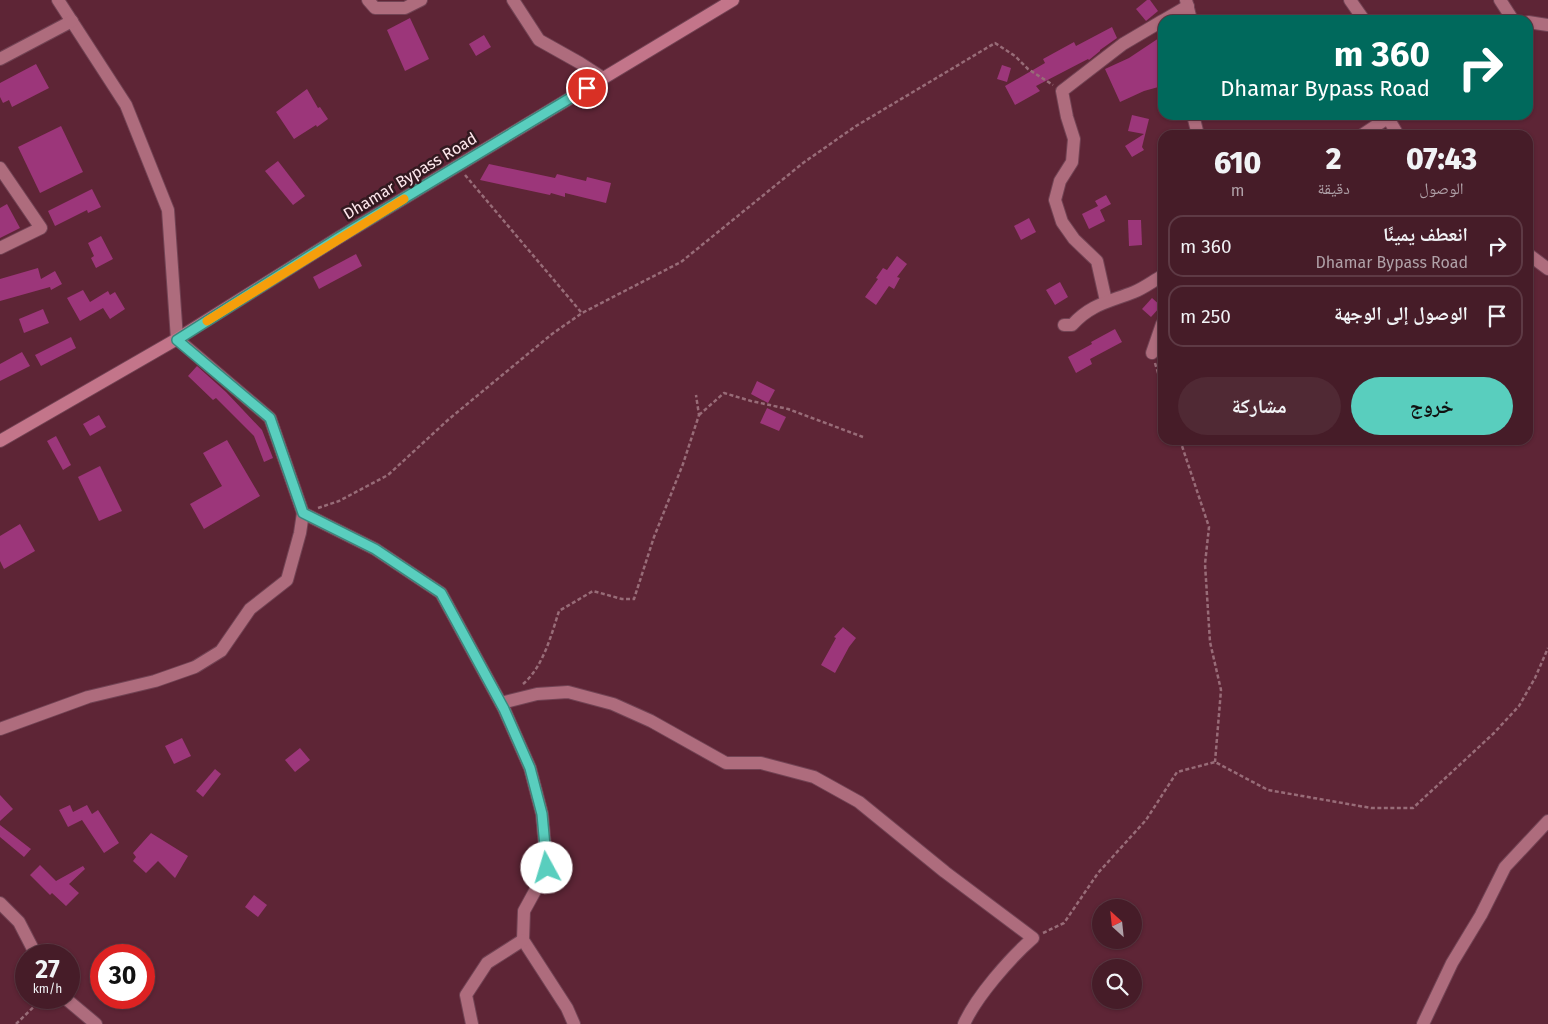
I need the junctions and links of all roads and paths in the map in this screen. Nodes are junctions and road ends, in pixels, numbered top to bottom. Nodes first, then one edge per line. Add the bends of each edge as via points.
1 (58, 0) edge
2 (368, 0) edge
3 (421, 0) edge
4 (513, 0) edge
5 (733, 0) edge
6 (1350, 0) edge
7 (1500, 0) edge
8 (1187, 3) edge
9 (1170, 15) edge
10 (1360, 15) edge
11 (1510, 15) edge
12 (72, 21) junction
13 (1158, 23) edge
14 (1533, 23) edge
15 (1548, 25) edge
16 (0, 59) edge
17 (603, 78) junction
18 (1062, 91) junction
19 (1382, 120) edge
20 (1369, 130) edge
21 (458, 166) junction
22 (0, 168) edge
23 (0, 248) edge
24 (1533, 258) edge
25 (1548, 269) edge
26 (1158, 278) edge
27 (1106, 301) junction
28 (582, 313) junction
29 (1064, 325) dead end
30 (1158, 336) edge
31 (177, 340) junction
32 (1152, 353) joint
33 (1158, 373) edge
34 (696, 395) dead end
35 (699, 415) junction
36 (863, 437) dead end
37 (0, 441) edge
38 (1182, 445) edge
39 (303, 513) junction
40 (1548, 648) edge
41 (520, 687) dead end
42 (501, 703) junction
43 (0, 729) edge
44 (1216, 762) junction
45 (1548, 821) edge
46 (0, 903) edge
47 (1033, 938) junction
48 (524, 940) junction
49 (30, 944) edge
50 (32, 1009) edge
51 (78, 1009) edge
52 (16, 1024) edge
53 (96, 1024) edge
54 (472, 1024) edge
55 (574, 1024) edge
56 (964, 1024) edge
57 (1423, 1024) edge

1 - 12 street
2 - 3 street via 375,8 405,8
4 - 17 street via 540,40
5 - 17 main road, Dhamar Bypass Road
6 - 10 street
7 - 11 street
8 - 9 street
12 - 16 street
12 - 31 street via 126,105 168,210
13 - 18 street via 1122,44
14 - 15 street
17 - 21 main road, Dhamar Bypass Road
18 - 27 street via 1074,140 1072,162 1060,181 1055,200 1062,222 1097,261
18 - 28 path via 995,43 856,126 810,158 681,262
19 - 20 street
21 - 28 path
21 - 31 main road, Dhamar Bypass Road
22 - 23 street via 41,228
24 - 25 street
26 - 27 street via 1137,291
27 - 29 street via 1080,316 1072,325
28 - 39 path via 500,376 388,475 339,501
30 - 32 street
31 - 37 main road, Dhamar Bypass Road
31 - 39 street via 270,418
32 - 33 path
34 - 35 path
35 - 36 path via 724,393 788,409
35 - 41 path via 634,599 593,591 559,611 532,676
38 - 44 path via 1209,528 1205,564 1210,642 1222,690
39 - 42 street via 375,549 441,593
39 - 43 street via 287,580 250,609 221,651 195,667 163,679 88,697
40 - 44 path via 1519,706 1413,808 1372,808 1268,790
42 - 47 street via 537,694 568,692 613,704 651,721 726,763 761,763 814,777 859,802
42 - 48 street via 530,768 542,814 547,868 524,911
44 - 47 path via 1178,772 1146,820 1098,873 1064,923
45 - 57 street via 1505,866
46 - 49 street via 19,922
47 - 56 street via 1016,953
48 - 54 street via 487,963 466,995
48 - 55 street
50 - 52 path
51 - 53 street

